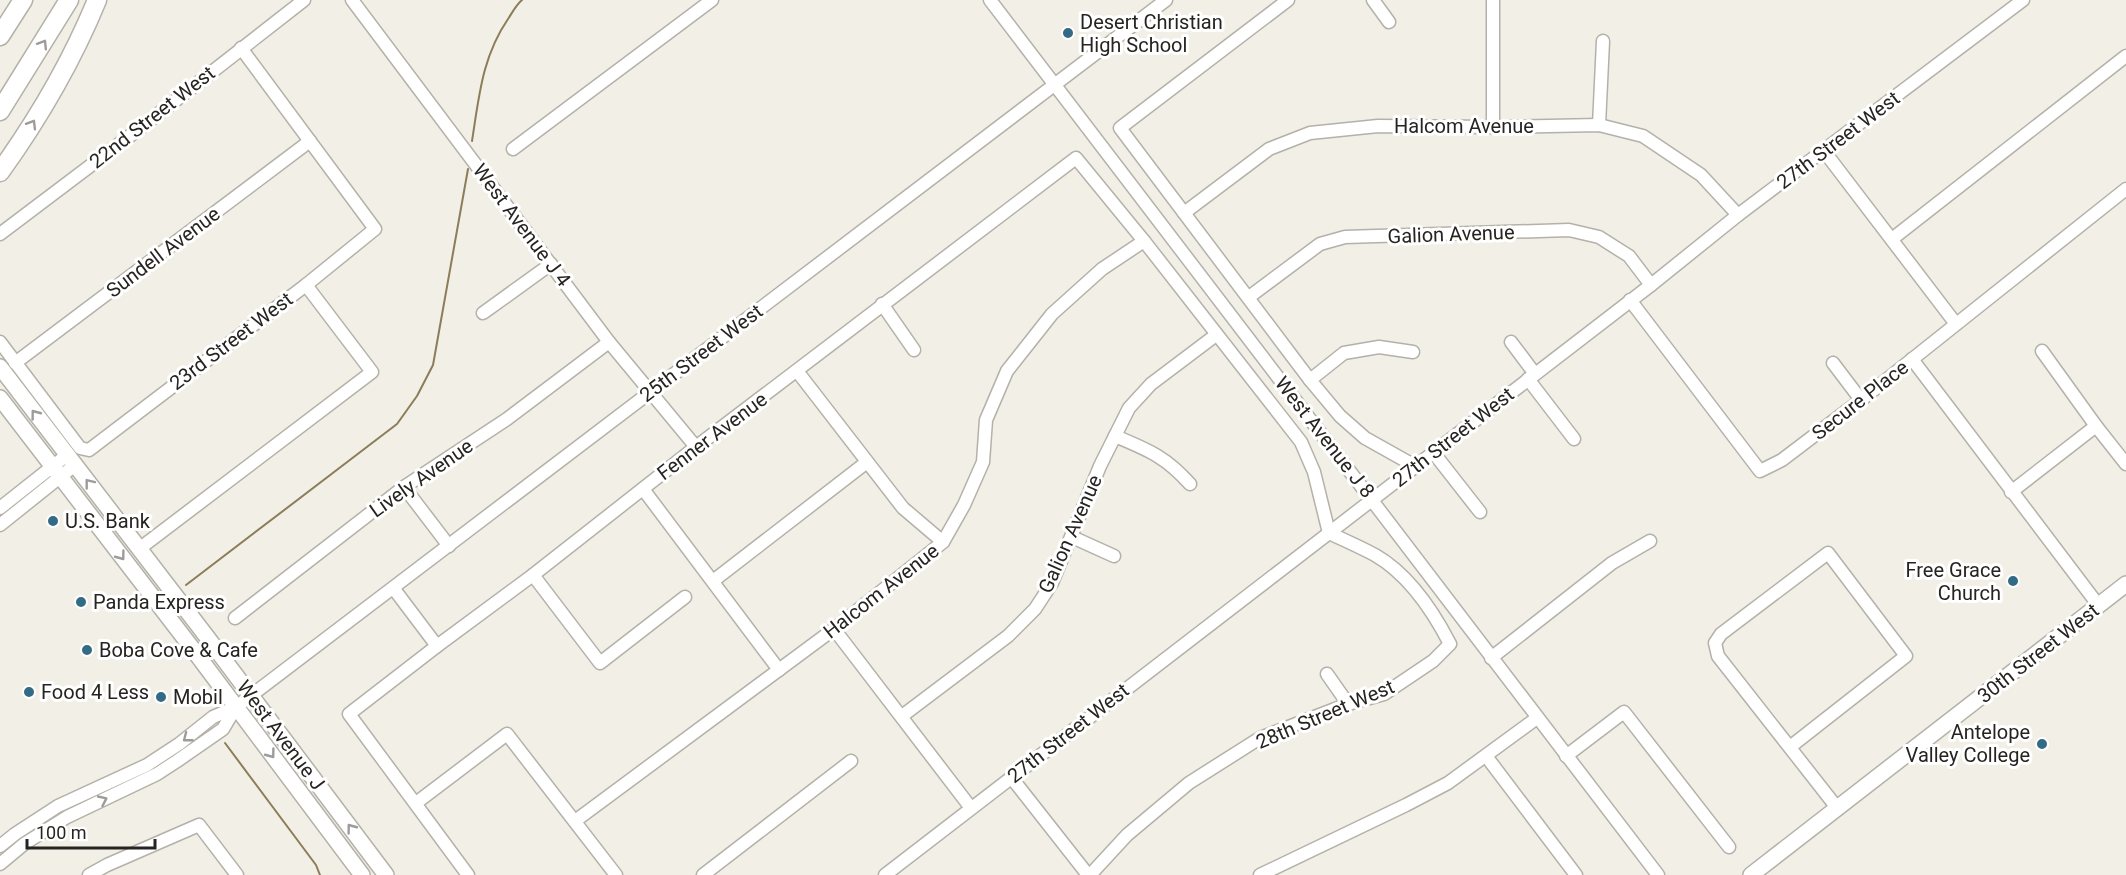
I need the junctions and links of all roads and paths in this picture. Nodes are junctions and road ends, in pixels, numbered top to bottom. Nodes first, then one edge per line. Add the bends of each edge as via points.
1 (23, 0) edge
2 (69, 0) edge
3 (97, 0) edge
4 (304, 0) edge
5 (352, 0) edge
6 (712, 0) edge
7 (990, 0) edge
8 (1166, 0) edge
9 (1288, 0) edge
10 (1373, 0) edge
11 (1493, 0) edge
12 (2022, 0) edge
13 (1389, 21) dead end
14 (0, 36) edge
15 (1603, 41) dead end
16 (241, 48) junction
17 (2126, 56) edge
18 (1055, 86) junction
19 (0, 111) edge
20 (1599, 125) junction
21 (1493, 127) junction
22 (310, 141) junction
23 (513, 149) dead end
24 (1824, 151) junction
25 (0, 172) edge
26 (2126, 189) edge
27 (1184, 213) junction
28 (1738, 215) junction
29 (0, 234) edge
30 (1892, 239) junction
31 (1144, 241) junction
32 (551, 264) junction
33 (306, 285) junction
34 (1651, 285) junction
35 (1249, 297) junction
36 (1630, 300) junction
37 (882, 304) junction
38 (483, 313) dead end
39 (1956, 324) junction
40 (1216, 335) junction
41 (0, 342) edge
42 (609, 342) junction
43 (1511, 342) dead end
44 (914, 350) dead end
45 (2042, 351) dead end
46 (1413, 352) dead end
47 (1912, 359) junction
48 (15, 363) junction
49 (1833, 363) dead end
50 (0, 367) edge
51 (797, 371) junction
52 (1532, 376) junction
53 (1310, 380) junction
54 (651, 391) junction
55 (0, 398) edge
56 (1861, 400) junction
57 (2096, 426) junction
58 (1115, 436) junction
59 (1574, 439) dead end
60 (696, 447) junction
61 (1433, 452) junction
62 (71, 460) junction
63 (867, 462) junction
64 (2126, 464) edge
65 (1415, 466) junction
66 (56, 472) junction
67 (1190, 484) dead end
68 (404, 487) junction
69 (643, 489) junction
70 (2011, 492) junction
71 (1372, 499) junction
72 (0, 508) edge
73 (1480, 512) dead end
74 (0, 525) edge
75 (1329, 532) junction
76 (1072, 537) junction
77 (1650, 541) dead end
78 (943, 542) junction
79 (449, 546) junction
80 (140, 549) junction
81 (1114, 556) dead end
82 (533, 575) junction
83 (713, 581) junction
84 (2126, 585) edge
85 (394, 589) junction
86 (685, 597) dead end
87 (2099, 606) junction
88 (235, 618) dead end
89 (834, 629) junction
90 (437, 646) junction
91 (1491, 658) junction
92 (779, 670) junction
93 (1327, 674) dead end
94 (252, 696) junction
95 (1348, 704) junction
96 (236, 707) junction
97 (902, 716) junction
98 (1537, 718) junction
99 (1790, 747) junction
100 (1486, 756) junction
101 (1566, 756) junction
102 (851, 761) dead end
103 (1011, 777) junction
104 (416, 803) junction
105 (971, 808) junction
106 (1838, 809) junction
107 (575, 821) junction
108 (0, 846) edge
109 (1729, 847) dead end
110 (0, 864) edge
111 (110, 870) edge
112 (89, 875) edge
113 (237, 875) edge
114 (362, 875) edge
115 (386, 875) edge
116 (468, 875) edge
117 (616, 875) edge
118 (703, 875) edge
119 (885, 875) edge
120 (1089, 875) edge
121 (1260, 875) edge
122 (1576, 875) edge
123 (1658, 875) edge
124 (1751, 875) edge

1 - 14 highway
19 -> 2 highway
25 -> 3 highway via 57,83
4 - 16 street, 22nd Street West
5 - 32 street, West Avenue J 4
6 - 23 street
7 - 18 street, West Avenue J 8
8 - 18 street, 25th Street West
9 - 27 street via 1120,128
10 - 13 street
11 - 21 street
12 - 24 street, 27th Street West
15 - 20 street
16 - 22 street
16 - 29 street, 22nd Street West
17 - 30 street
18 - 54 street, 25th Street West
18 - 71 street, West Avenue J 8
20 - 21 street, Halcom Avenue
20 - 28 street, Halcom Avenue via 1643,136 1701,175
21 - 27 street, Halcom Avenue via 1378,126 1310,133 1269,148
22 - 33 street, 23rd Street West via 375,229
22 - 48 street, Sundell Avenue
24 - 28 street, 27th Street West
24 - 30 street
26 - 39 street, Secure Place
27 - 35 street
28 - 34 street, 27th Street West
30 - 39 street
31 - 37 street, Fenner Avenue via 1076,158
31 - 40 street
31 - 78 street, Halcom Avenue via 1102,269 1052,314 1007,371 986,420 983,462
32 - 38 street
32 - 42 street, West Avenue J 4
33 - 48 street, 23rd Street West via 89,450 80,448
33 - 80 street via 372,372
34 - 35 street, Galion Avenue via 1629,256 1599,237 1569,230 1357,236 1320,244
34 - 36 street, 27th Street West
35 - 53 street
36 - 52 street, 27th Street West
36 - 56 street, Secure Place via 1760,471 1782,460
37 - 44 street
37 - 51 street, Fenner Avenue
39 - 47 street, Secure Place
40 - 58 street, Galion Avenue via 1151,384 1129,408
40 - 75 street via 1301,442 1314,472
41 - 48 street
42 - 54 street, West Avenue J 4
42 - 68 street, Lively Avenue via 507,419
43 - 52 street
45 - 57 street
46 - 53 street via 1379,347 1344,353
47 - 56 street, Secure Place
47 - 70 street
49 - 56 street
62 -> 50 main road, West Avenue J
51 - 60 street, Fenner Avenue
51 - 63 street
52 - 59 street
52 - 61 street, 27th Street West
53 - 65 street via 1340,416 1365,438
54 - 60 street, West Avenue J 4
54 - 79 street, 25th Street West
55 - 66 main road, West Avenue J
57 - 64 street
57 - 70 street
58 - 67 street via 1160,456
58 - 76 street, Galion Avenue
60 - 69 street, Fenner Avenue
61 - 65 street, 27th Street West
61 - 73 street
62 - 66 street
80 -> 62 main road, West Avenue J
63 - 78 street via 903,508
63 - 83 street
65 - 71 street, 27th Street West
66 - 72 street
66 - 74 street
66 -> 96 main road, West Avenue J
68 - 79 street
68 - 88 street, Lively Avenue
69 - 82 street, Fenner Avenue
69 - 83 street
70 - 87 street
71 - 75 street, 27th Street West
71 - 91 street, West Avenue J 8
75 - 95 street, 28th Street West via 1401,574 1450,644 1433,661 1384,694
75 - 103 street, 27th Street West
76 - 81 street
76 - 97 street, Galion Avenue via 1052,583 1035,609 1008,636
77 - 91 street via 1612,563
78 - 89 street, Halcom Avenue
79 - 85 street, 25th Street West
80 - 94 main road, West Avenue J
82 - 86 street via 600,663
82 - 90 street, Fenner Avenue
83 - 92 street
84 - 87 main road, 30th Street West
85 - 90 street
85 - 94 street, 25th Street West
87 - 106 main road, 30th Street West
89 - 92 street, Halcom Avenue
89 - 97 street
90 - 104 street, Fenner Avenue via 349,714
91 - 98 street, West Avenue J 8
92 - 107 street, Halcom Avenue
93 - 95 street
94 - 96 street, 25th Street West
115 -> 94 main road, West Avenue J
95 - 120 street, 28th Street West via 1260,738 1189,783 1127,835
96 -> 108 street, 25th Street West via 213,717 147,765 58,806
110 -> 96 street, 25th Street West via 67,817 177,761 223,729
96 -> 114 main road, West Avenue J
97 - 105 street
98 - 100 street
98 - 101 street, West Avenue J 8
99 - 99 street via 1718,656 1715,643 1721,634 1828,553 1906,656
99 - 106 street
100 - 121 street via 1448,783
100 - 122 street
101 - 109 street via 1624,712
101 - 123 street, West Avenue J 8
102 - 118 street
103 - 105 street, 27th Street West
103 - 120 street
104 - 107 street via 507,734
104 - 116 street
105 - 119 street, 27th Street West
106 - 124 main road, 30th Street West
107 - 117 street
111 - 112 street
111 - 113 street via 199,825

